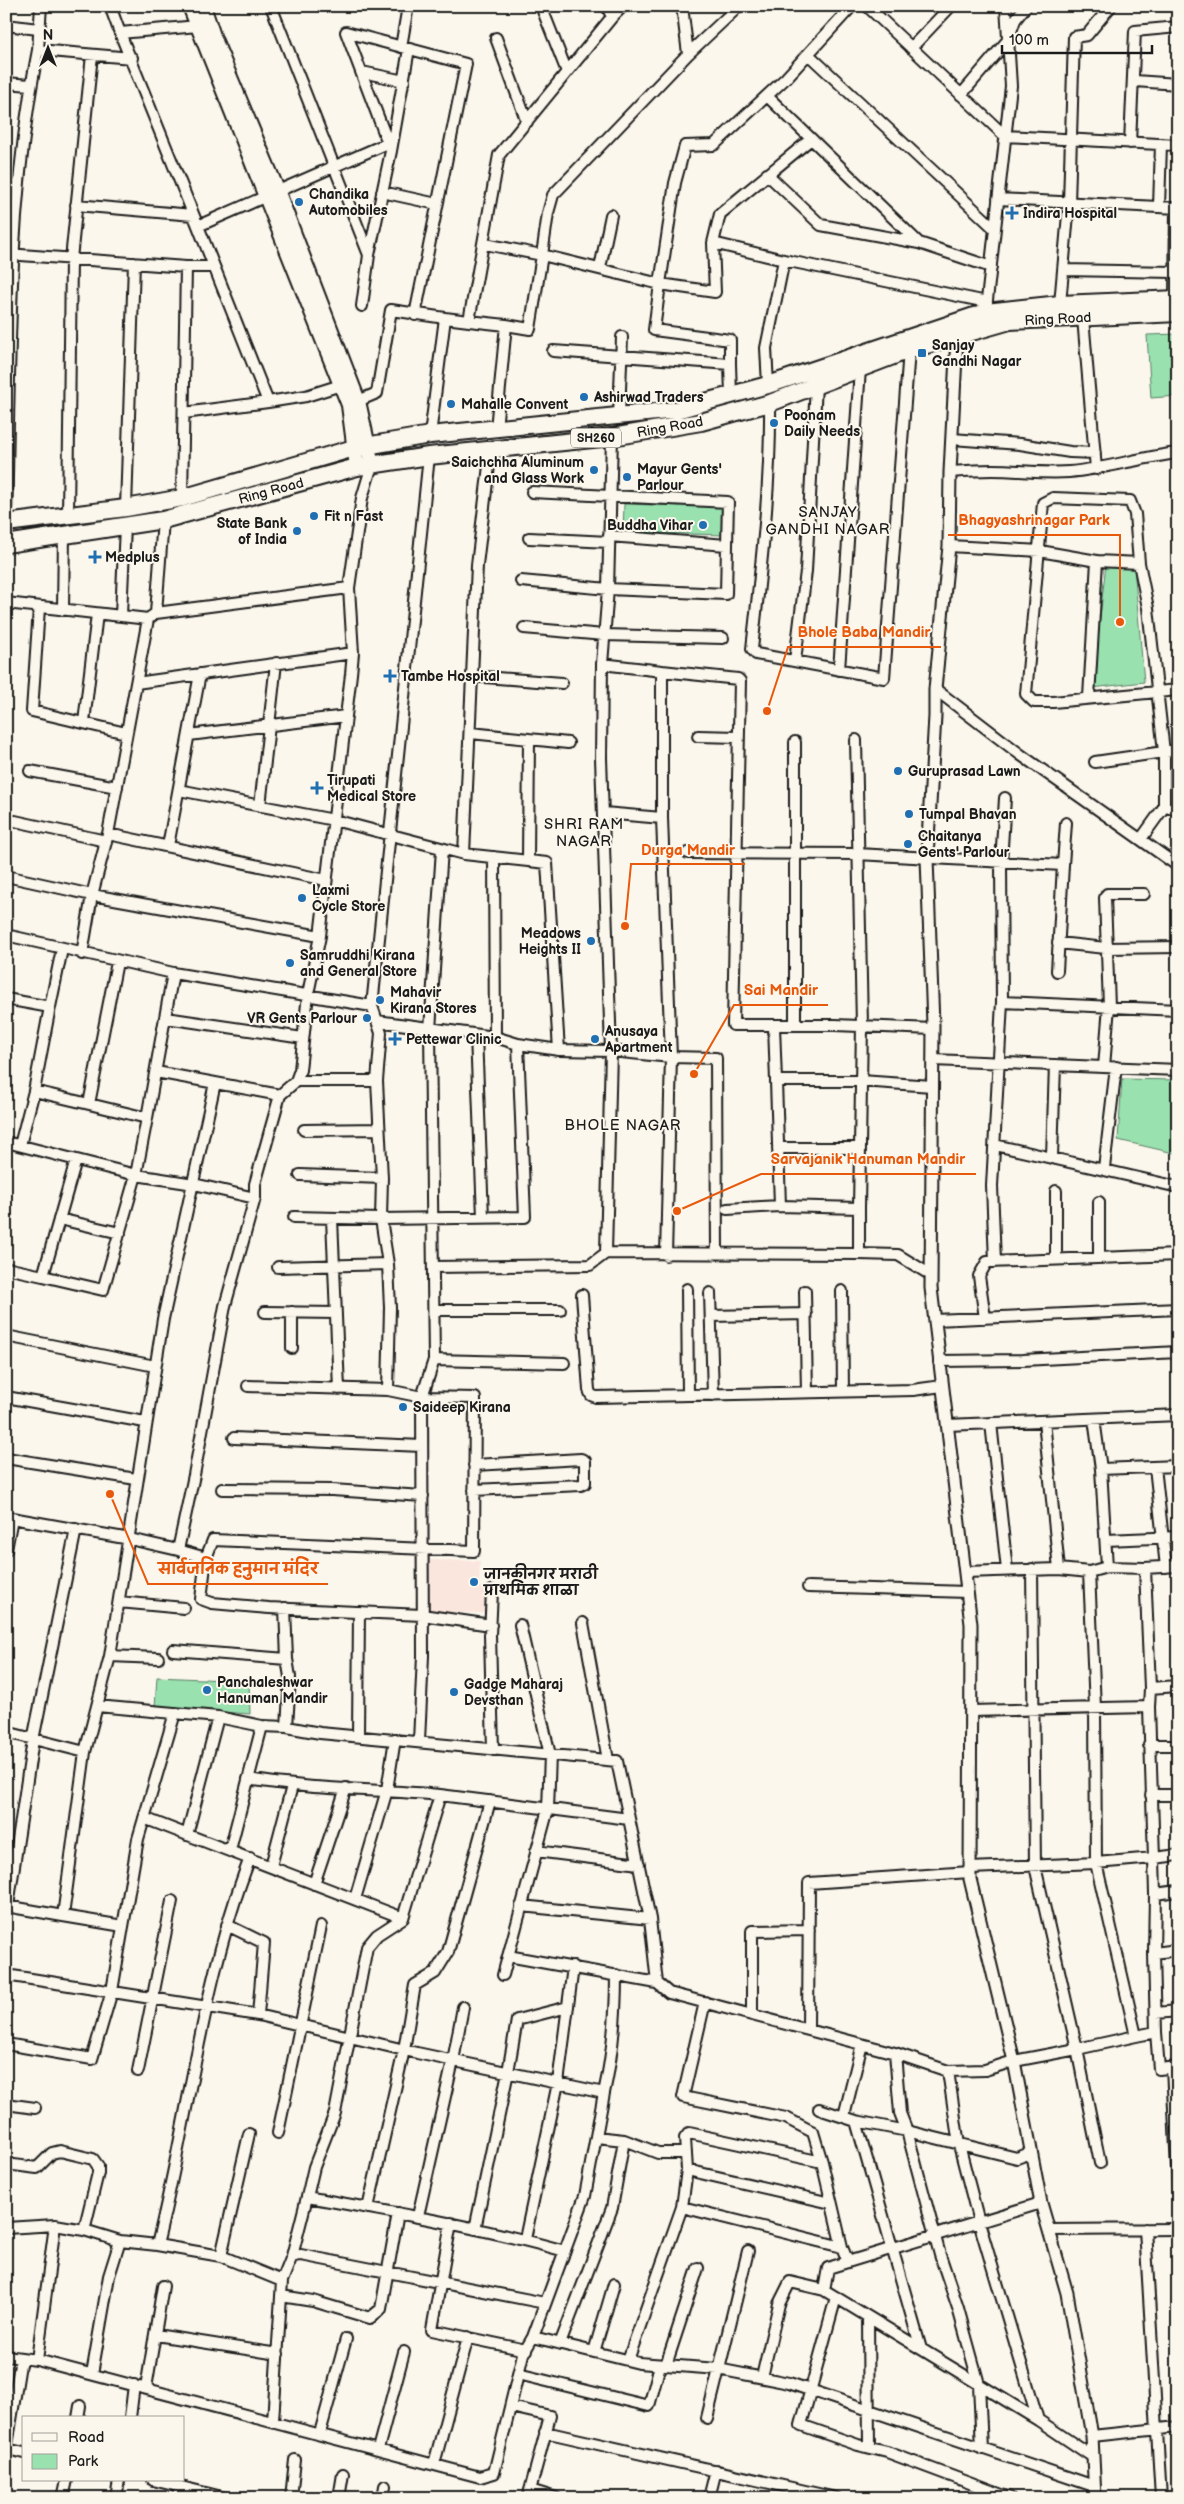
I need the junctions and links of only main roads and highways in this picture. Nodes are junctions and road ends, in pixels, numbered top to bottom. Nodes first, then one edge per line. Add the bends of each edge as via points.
1 (190, 6) edge
2 (204, 6) edge
3 (271, 192) junction
4 (1177, 304) edge
5 (361, 447) junction
6 (365, 466) junction
7 (6, 523) edge
8 (7, 545) edge

1 - 3 main road
2 - 3 main road
3 - 5 main road via 349,405
3 - 5 main road via 358,401
4 - 5 highway, Ring Road / SH260 via 986,307 768,384 676,410 430,435
4 - 6 highway, Ring Road / SH260 via 1083,318 1010,321 909,350 770,403 700,422 612,437 491,448
5 - 6 main road
5 - 7 highway, Ring Road / SH260 via 182,498
6 - 8 highway, Ring Road / SH260 via 163,520

